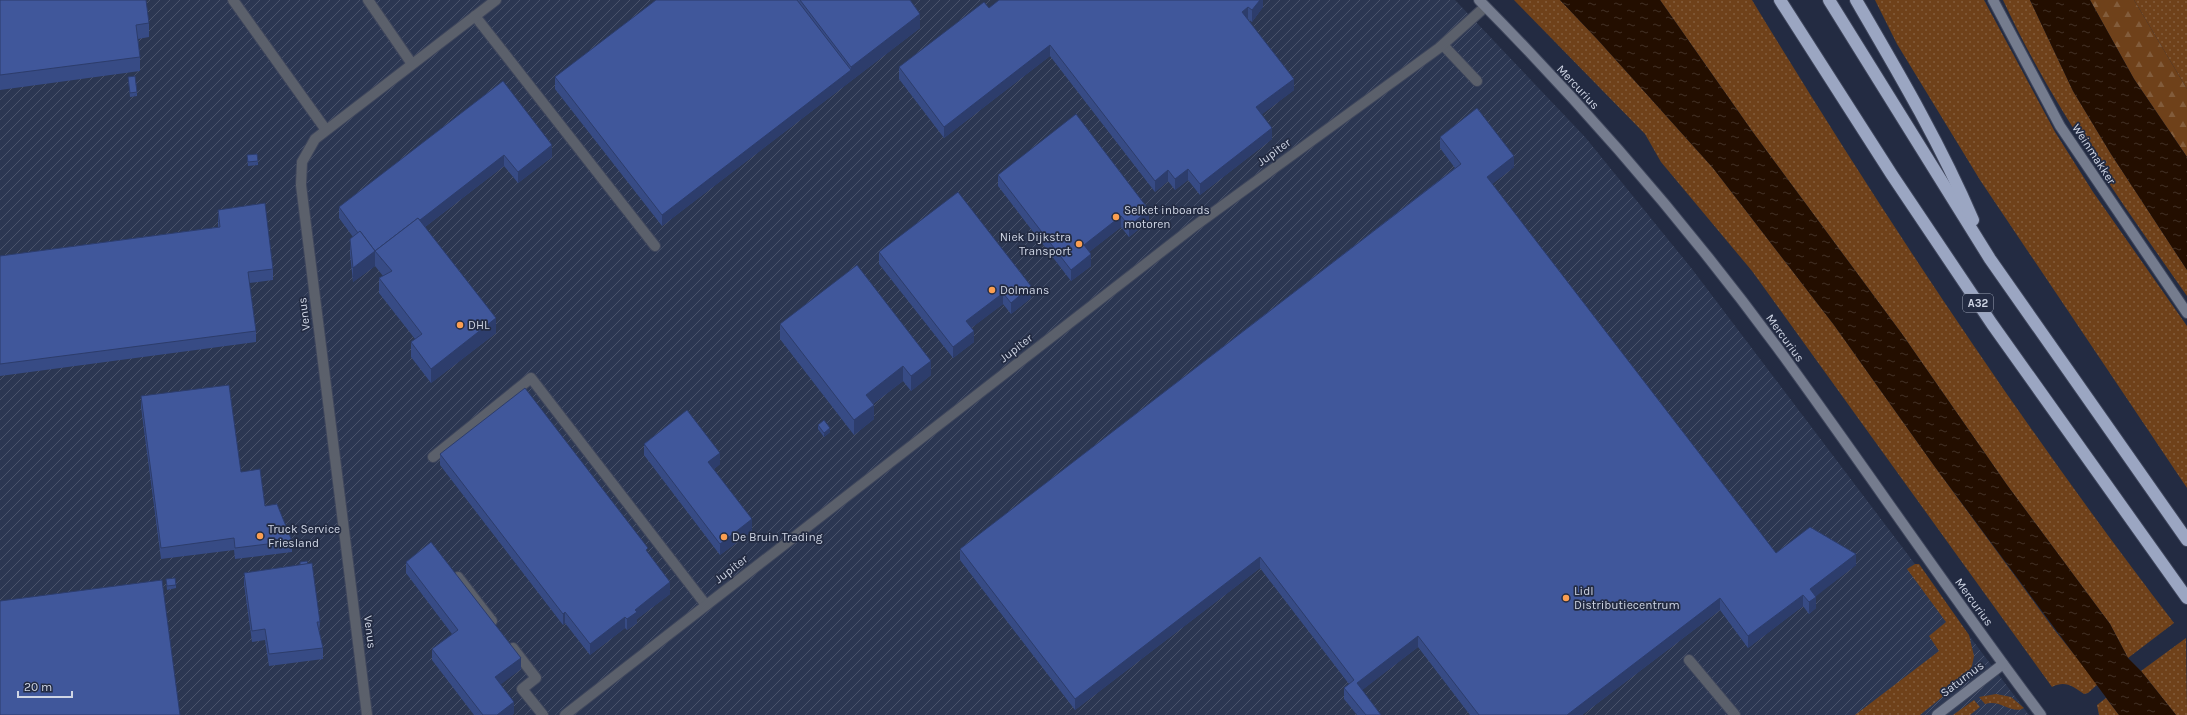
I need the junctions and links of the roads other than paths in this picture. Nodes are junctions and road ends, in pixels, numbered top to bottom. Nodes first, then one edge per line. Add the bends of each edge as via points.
1 (233, 0) edge
2 (368, 0) edge
3 (496, 0) edge
4 (1780, 0) edge
5 (1830, 0) edge
6 (1856, 0) edge
7 (1993, 0) edge
8 (1482, 3) edge
9 (475, 16) junction
10 (1443, 45) junction
11 (412, 64) junction
12 (1477, 81) dead end
13 (326, 130) junction
14 (655, 246) dead end
15 (1990, 259) junction
16 (2187, 313) edge
17 (433, 457) dead end
18 (2187, 540) edge
19 (458, 577) edge
20 (2187, 598) edge
21 (706, 605) junction
22 (497, 627) edge
23 (507, 640) edge
24 (1689, 660) dead end
25 (2003, 664) junction
26 (367, 715) edge
27 (544, 715) edge
28 (564, 715) edge
29 (1735, 715) edge
30 (1937, 715) edge
31 (2041, 715) edge

1 - 13 street
2 - 11 street
3 - 9 street, Venus
4 - 20 highway, A32 via 1892,175 1992,324
5 - 15 highway, A32
6 - 15 highway, A32 via 1951,169
7 - 16 main road, Weinmakker via 2060,126
8 - 10 street, Jupiter
8 - 25 main road, Mercurius via 1590,119 1679,221 1776,346
9 - 11 street, Venus
9 - 14 street
10 - 12 street
10 - 21 street, Jupiter via 1192,228
11 - 13 street, Venus
13 - 26 street, Venus via 315,139 302,162 301,185
15 - 18 highway, A32
17 - 21 street via 531,378
19 - 22 street
21 - 28 street, Jupiter
23 - 27 street via 536,678 522,689
24 - 29 street
25 - 30 main road, Saturnus
25 - 31 main road, Mercurius

